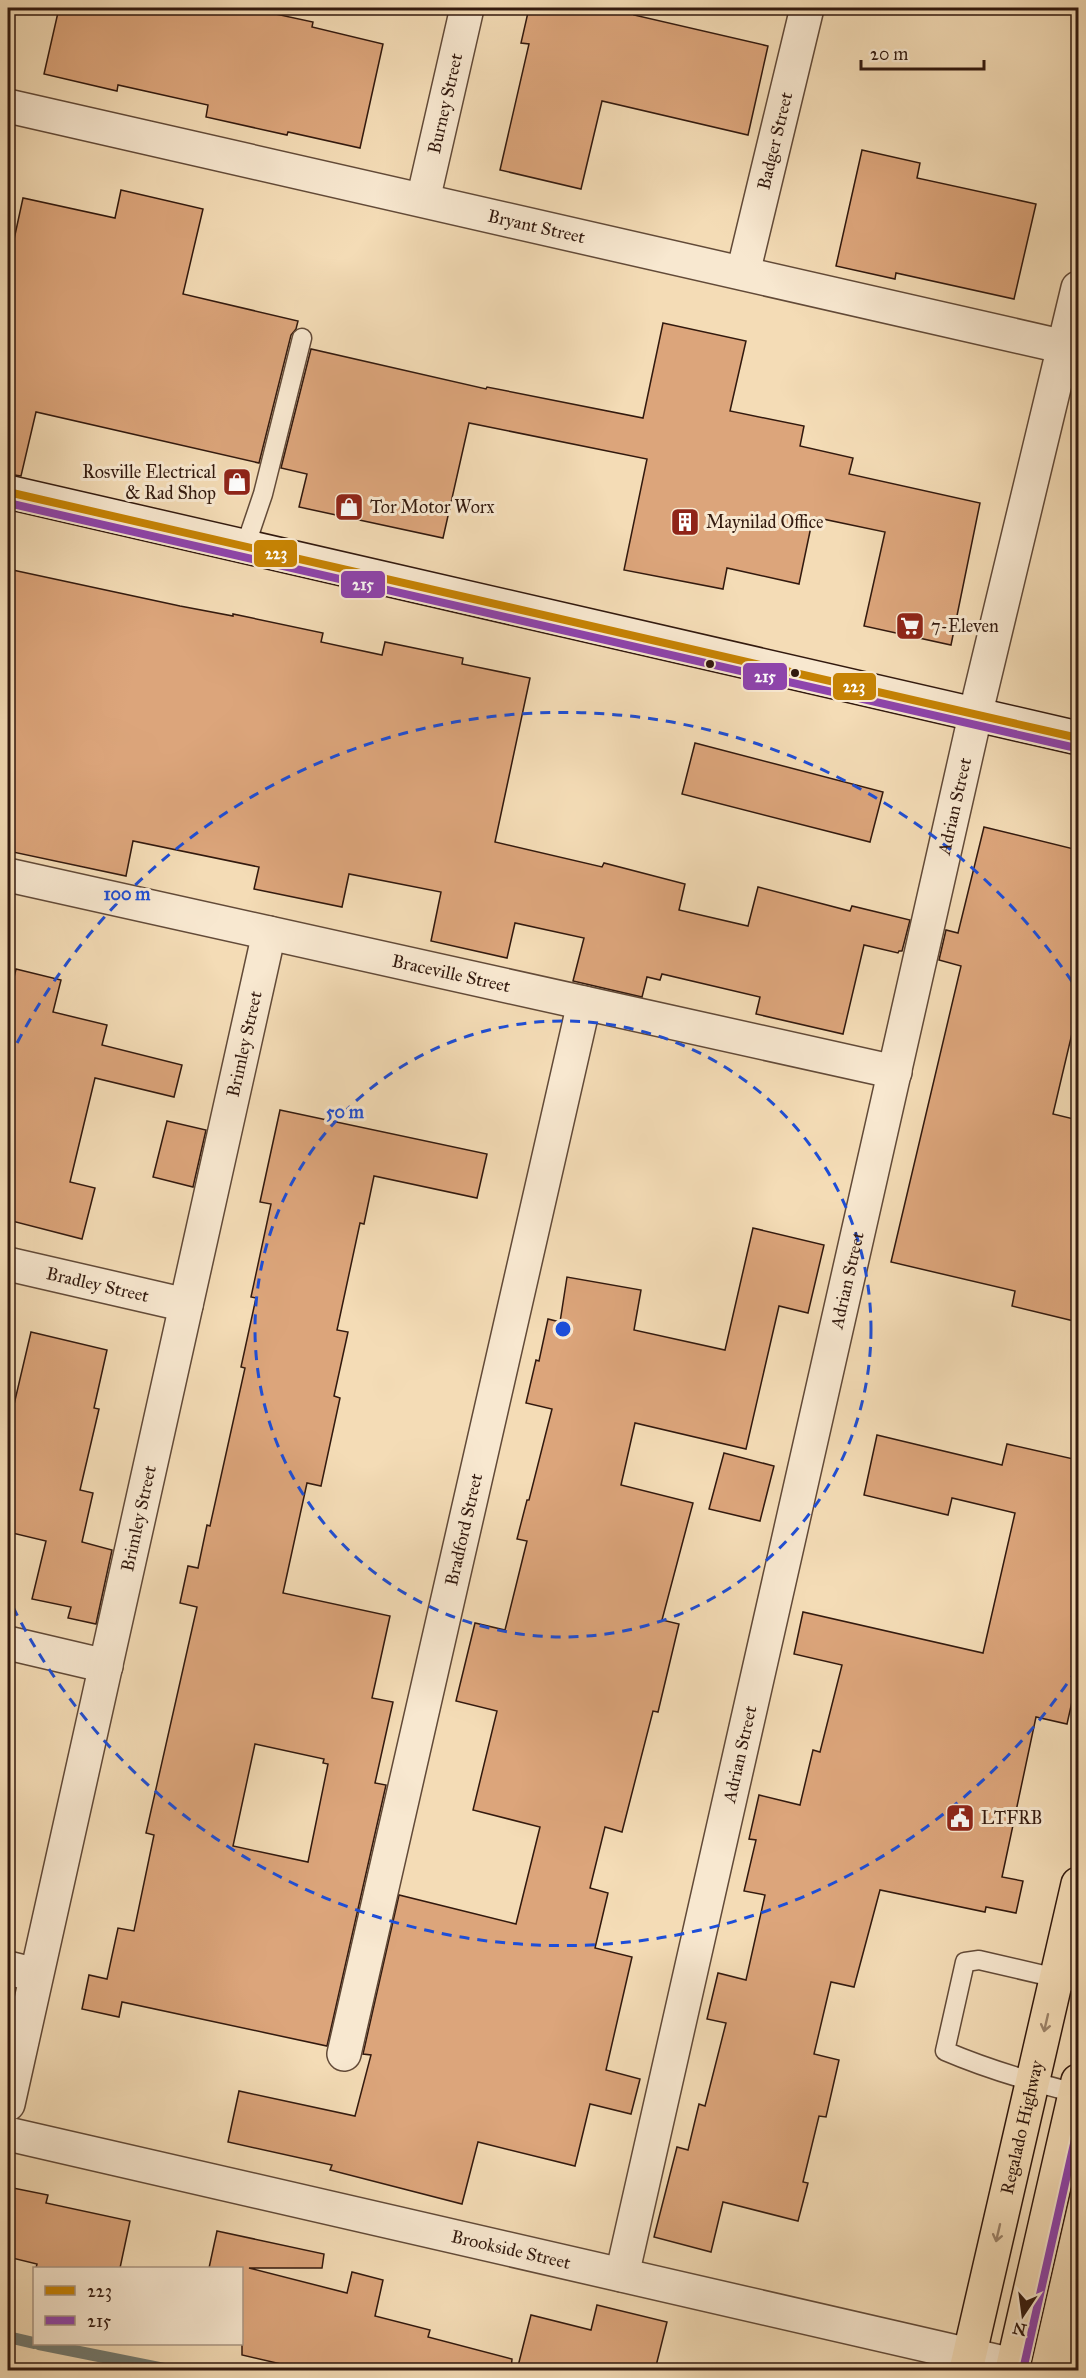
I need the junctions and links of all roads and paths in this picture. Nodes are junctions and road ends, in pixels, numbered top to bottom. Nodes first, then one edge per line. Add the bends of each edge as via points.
1 (467, 8) edge
2 (807, 8) edge
3 (8, 106) edge
4 (423, 200) junction
5 (742, 273) junction
6 (1078, 288) edge
7 (302, 338) dead end
8 (1065, 346) junction
9 (8, 492) edge
10 (245, 547) junction
11 (975, 716) junction
12 (1078, 738) edge
13 (8, 875) edge
14 (269, 933) junction
15 (584, 1003) junction
16 (895, 1072) junction
17 (8, 1264) edge
18 (186, 1305) junction
19 (8, 1643) edge
20 (106, 1666) junction
21 (1078, 1884) edge
22 (22, 1972) edge
23 (1068, 1980) edge
24 (344, 2054) dead end
25 (1032, 2082) junction
26 (1077, 2087) edge
27 (8, 2104) edge
28 (8, 2133) edge
29 (622, 2275) junction
30 (968, 2363) edge
31 (1012, 2368) edge

1 - 4 street, Burney Street
2 - 5 street, Badger Street
3 - 4 street, Bryant Street
4 - 5 street, Bryant Street
5 - 8 street, Bryant Street
6 - 8 street, Adrian Street
7 - 10 lane via 263,494
8 - 11 street, Adrian Street
9 - 10 street
10 - 11 street
11 - 12 street
11 - 16 street, Adrian Street
13 - 14 street, Braceville Street
14 - 15 street, Braceville Street
14 - 18 street, Brimley Street
15 - 16 street, Braceville Street
15 - 24 street, Bradford Street
16 - 29 street, Adrian Street
17 - 18 street, Bradley Street
18 - 20 street, Brimley Street
19 - 20 street
20 - 22 street, Brimley Street
21 - 23 main road, Regalado Highway
22 - 27 street, Brimley Street
23 -> 25 main road, Regalado Highway
23 - 25 lane via 979,1960 965,1962 945,2051
25 - 26 lane
25 -> 30 main road, Regalado Highway
26 - 31 main road
28 - 29 street, Brookside Street
29 - 30 street, Brookside Street
30 - 31 street, Brookside Street

